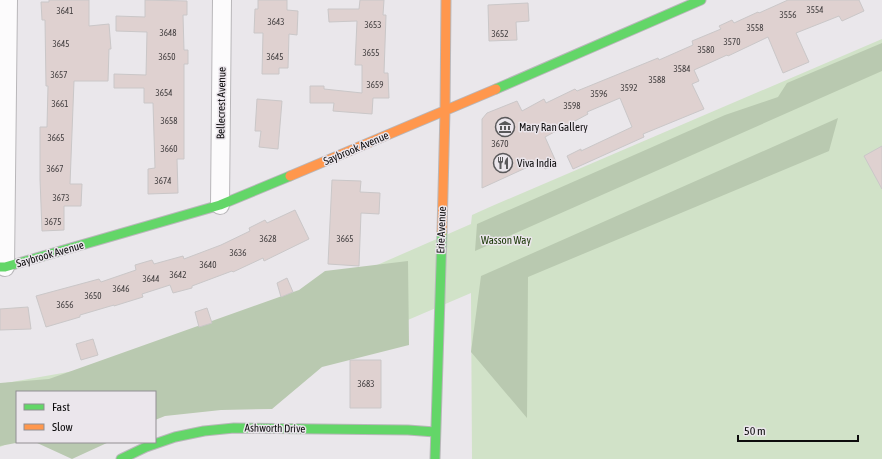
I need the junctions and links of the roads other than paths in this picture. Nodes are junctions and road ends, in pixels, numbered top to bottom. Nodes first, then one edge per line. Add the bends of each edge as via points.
1 (8, 0) edge
2 (222, 0) edge
3 (446, 0) edge
4 (701, 0) edge
5 (672, 6) edge
6 (444, 111) junction
7 (220, 205) junction
8 (3, 267) edge
9 (435, 432) junction
10 (121, 459) edge
11 (434, 459) edge

1 - 8 street
2 - 7 street, Bellecrest Avenue
3 - 6 street, Erie Avenue
4 - 5 street, Saybrook Avenue
5 - 6 street, Saybrook Avenue
6 - 7 street, Saybrook Avenue
6 - 9 street, Erie Avenue
7 - 8 street, Saybrook Avenue
9 - 10 street, Ashworth Drive via 234,428 204,430 146,447
9 - 11 street, Erie Avenue

